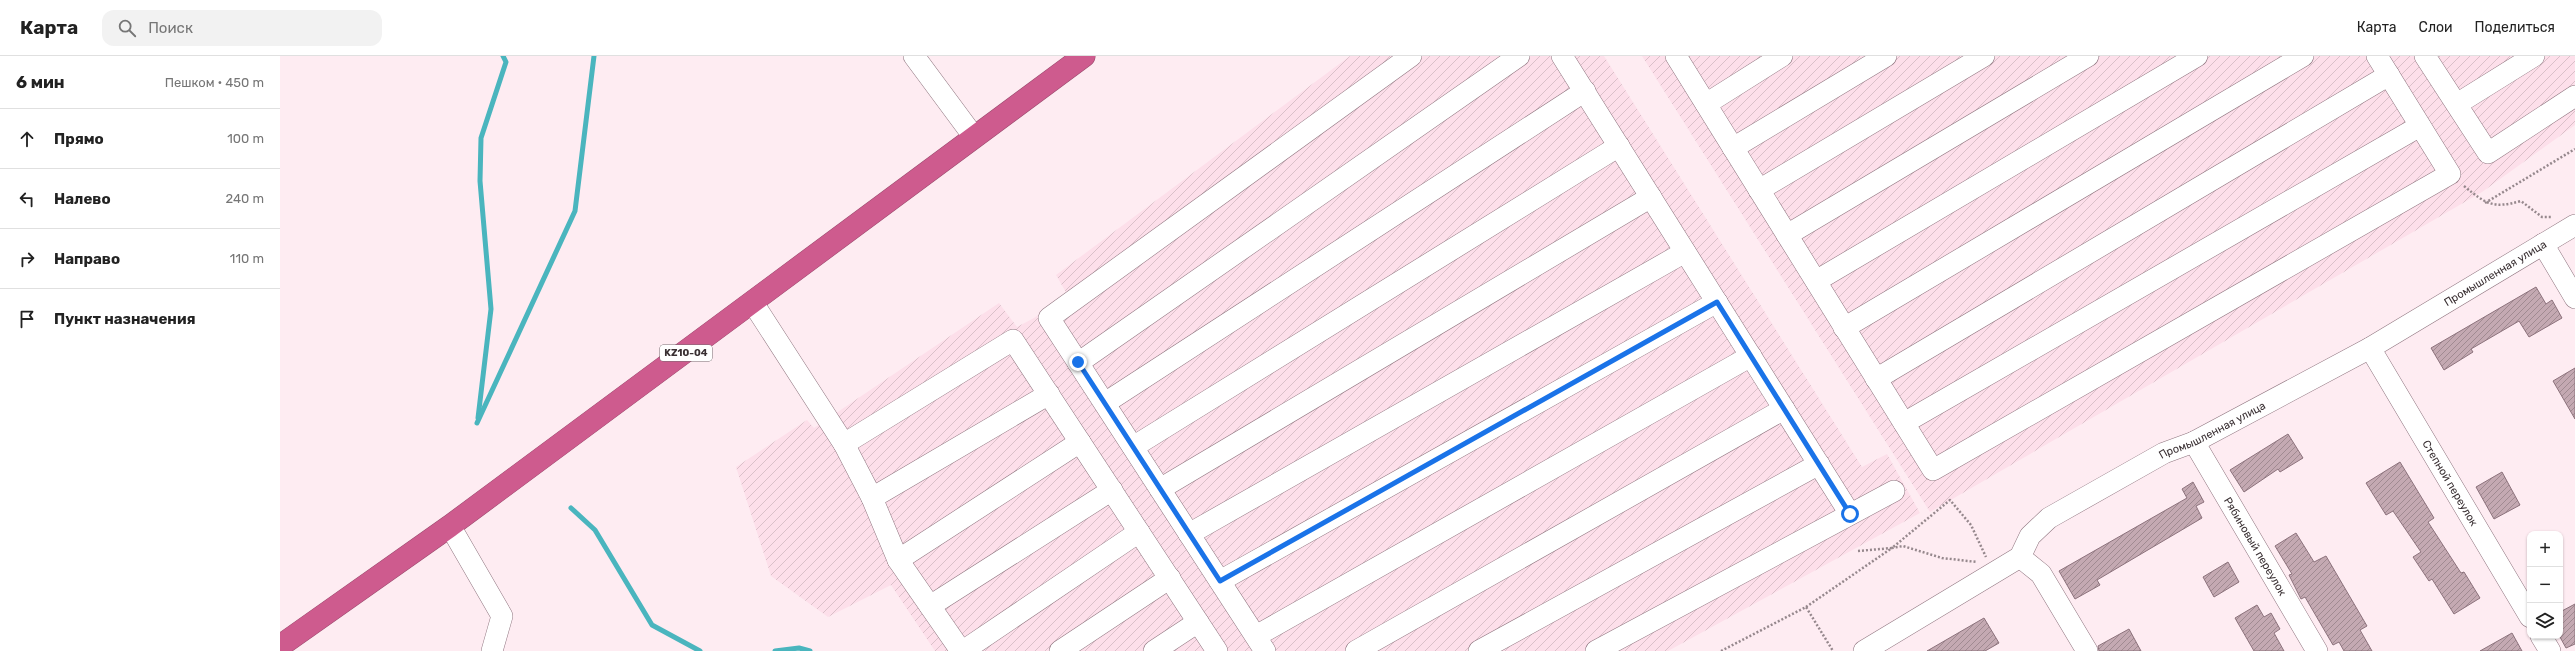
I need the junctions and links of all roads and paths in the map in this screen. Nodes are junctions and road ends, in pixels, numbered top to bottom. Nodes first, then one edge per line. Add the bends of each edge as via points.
1 (914, 56) edge
2 (1084, 56) edge
3 (1411, 56) edge
4 (1519, 56) edge
5 (1562, 56) edge
6 (1782, 56) edge
7 (1886, 56) edge
8 (1984, 56) edge
9 (2088, 56) edge
10 (2197, 56) edge
11 (2304, 56) edge
12 (2377, 56) edge
13 (2427, 56) edge
14 (2534, 56) edge
15 (1679, 57) edge
16 (2389, 75) junction
17 (1584, 91) junction
18 (2575, 96) edge
19 (1706, 104) junction
20 (2456, 104) junction
21 (2420, 126) junction
22 (974, 137) junction
23 (1619, 146) junction
24 (1733, 148) junction
25 (2575, 149) edge
26 (2450, 174) junction
27 (1758, 190) junction
28 (1651, 197) junction
29 (2484, 203) junction
30 (2566, 222) edge
31 (1787, 235) junction
32 (2543, 244) junction
33 (1685, 252) junction
34 (1816, 281) junction
35 (2575, 298) edge
36 (1717, 302) junction
37 (753, 303) junction
38 (1844, 328) junction
39 (2370, 348) junction
40 (1751, 356) junction
41 (1078, 362) junction
42 (1876, 379) junction
43 (1049, 394) junction
44 (1105, 404) junction
45 (1784, 409) junction
46 (1904, 423) junction
47 (1080, 442) junction
48 (2194, 442) junction
49 (844, 444) junction
50 (1133, 447) junction
51 (1819, 464) junction
52 (1160, 489) junction
53 (1112, 490) junction
54 (1894, 491) dead end
55 (872, 498) junction
56 (1850, 514) junction
57 (450, 526) junction
58 (1139, 532) junction
59 (1189, 534) junction
60 (1892, 548) junction
61 (1858, 551) dead end
62 (2020, 557) junction
63 (1991, 559) dead end
64 (898, 560) junction
65 (1979, 562) dead end
66 (1170, 578) junction
67 (1220, 581) junction
68 (930, 606) junction
69 (1806, 607) junction
70 (2527, 612) edge
71 (1198, 622) junction
72 (2543, 639) edge
73 (1260, 644) edge
74 (280, 646) edge
75 (492, 651) edge
76 (962, 651) edge
77 (1060, 651) edge
78 (1154, 651) edge
79 (1217, 651) edge
80 (1356, 651) edge
81 (1479, 651) edge
82 (1596, 651) edge
83 (1721, 651) edge
84 (1833, 651) edge
85 (1864, 651) edge
86 (2087, 651) edge
87 (2317, 651) edge
88 (2550, 651) edge

1 - 22 lane
2 - 22 highway, KZ10-04
3 - 41 lane via 1049,318
4 - 41 lane
5 - 17 lane
6 - 19 lane
7 - 24 lane
8 - 27 lane
9 - 31 lane
10 - 34 lane
11 - 38 lane
12 - 16 lane
13 - 20 lane
14 - 20 lane
15 - 19 lane
16 - 21 lane
16 - 42 lane
17 - 23 lane
17 - 44 lane
18 - 20 lane via 2488,152
19 - 24 lane
21 - 26 lane
21 - 46 lane
22 - 37 highway, KZ10-04
23 - 28 lane
23 - 50 lane
24 - 27 lane
25 - 29 path
26 - 29 path
26 - 46 lane via 1933,470
27 - 31 lane
28 - 33 lane
28 - 52 lane
29 - 30 path via 2503,206 2521,201 2542,217
30 - 32 lane, Промышленная улица
31 - 34 lane
32 - 35 lane
32 - 39 lane, Промышленная улица
33 - 36 lane
33 - 59 lane
34 - 38 lane
36 - 40 lane
36 - 67 lane
37 - 49 lane
37 - 57 highway, KZ10-04
38 - 42 lane
39 - 48 lane, Промышленная улица
39 - 70 lane, Степной переулок
40 - 45 lane
40 - 73 lane
41 - 44 lane
42 - 46 lane
43 - 47 lane
43 - 49 lane via 1013,340
43 - 55 lane
44 - 50 lane
45 - 51 lane
45 - 80 lane
47 - 53 lane
47 - 64 lane
48 - 62 lane, Промышленная улица via 2164,453 2049,518 2030,536
48 - 87 lane, Рябиновый переулок
49 - 55 lane
50 - 52 lane
51 - 56 lane
51 - 81 lane
52 - 59 lane
53 - 58 lane
53 - 68 lane
54 - 56 lane
55 - 64 lane
56 - 82 lane
57 - 74 highway, KZ10-04
57 - 75 lane via 502,616
58 - 66 lane
58 - 76 lane
59 - 67 lane
60 - 61 path
60 - 63 path via 1950,500 1971,525 1986,556
60 - 65 path via 1903,546 1942,558
60 - 69 path
62 - 85 lane
62 - 86 lane via 2041,574
64 - 68 lane
66 - 71 lane
66 - 77 lane
67 - 73 lane
68 - 76 lane
69 - 83 path
69 - 84 path
71 - 78 lane
71 - 79 lane
72 - 88 lane

